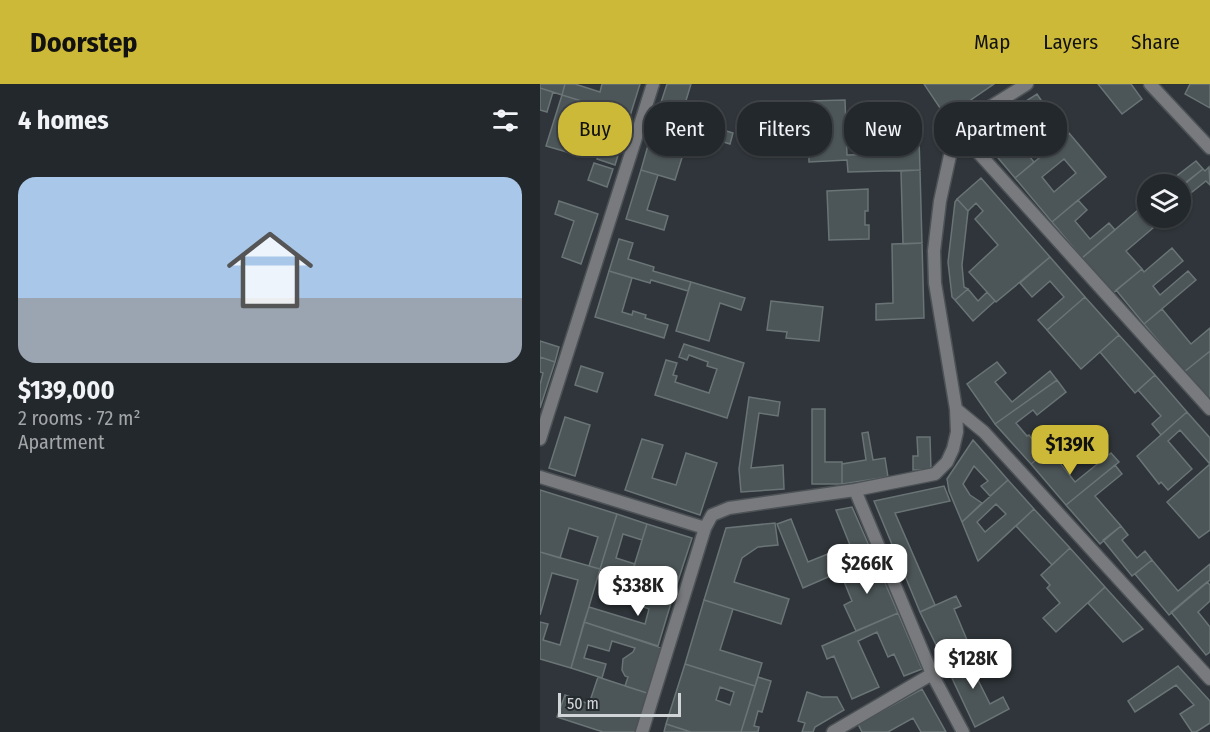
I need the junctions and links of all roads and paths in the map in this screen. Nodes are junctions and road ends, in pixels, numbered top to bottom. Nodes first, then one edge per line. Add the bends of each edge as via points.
1 (653, 84) edge
2 (1027, 84) edge
3 (1150, 84) edge
4 (998, 102) edge
5 (1210, 148) edge
6 (950, 156) edge
7 (981, 156) edge
8 (956, 409) junction
9 (1210, 409) edge
10 (540, 439) edge
11 (540, 477) edge
12 (855, 490) junction
13 (705, 528) junction
14 (932, 674) junction
15 (1210, 679) edge
16 (642, 732) edge
17 (833, 732) edge
18 (963, 732) edge

1 - 10 street
2 - 4 street
3 - 5 street
6 - 8 street via 934,251 935,283
7 - 9 street
8 - 12 street via 953,449 935,474
8 - 15 street via 984,432
11 - 13 street
12 - 13 street via 729,508 712,515
12 - 14 street
13 - 16 street
14 - 17 street
14 - 18 street

